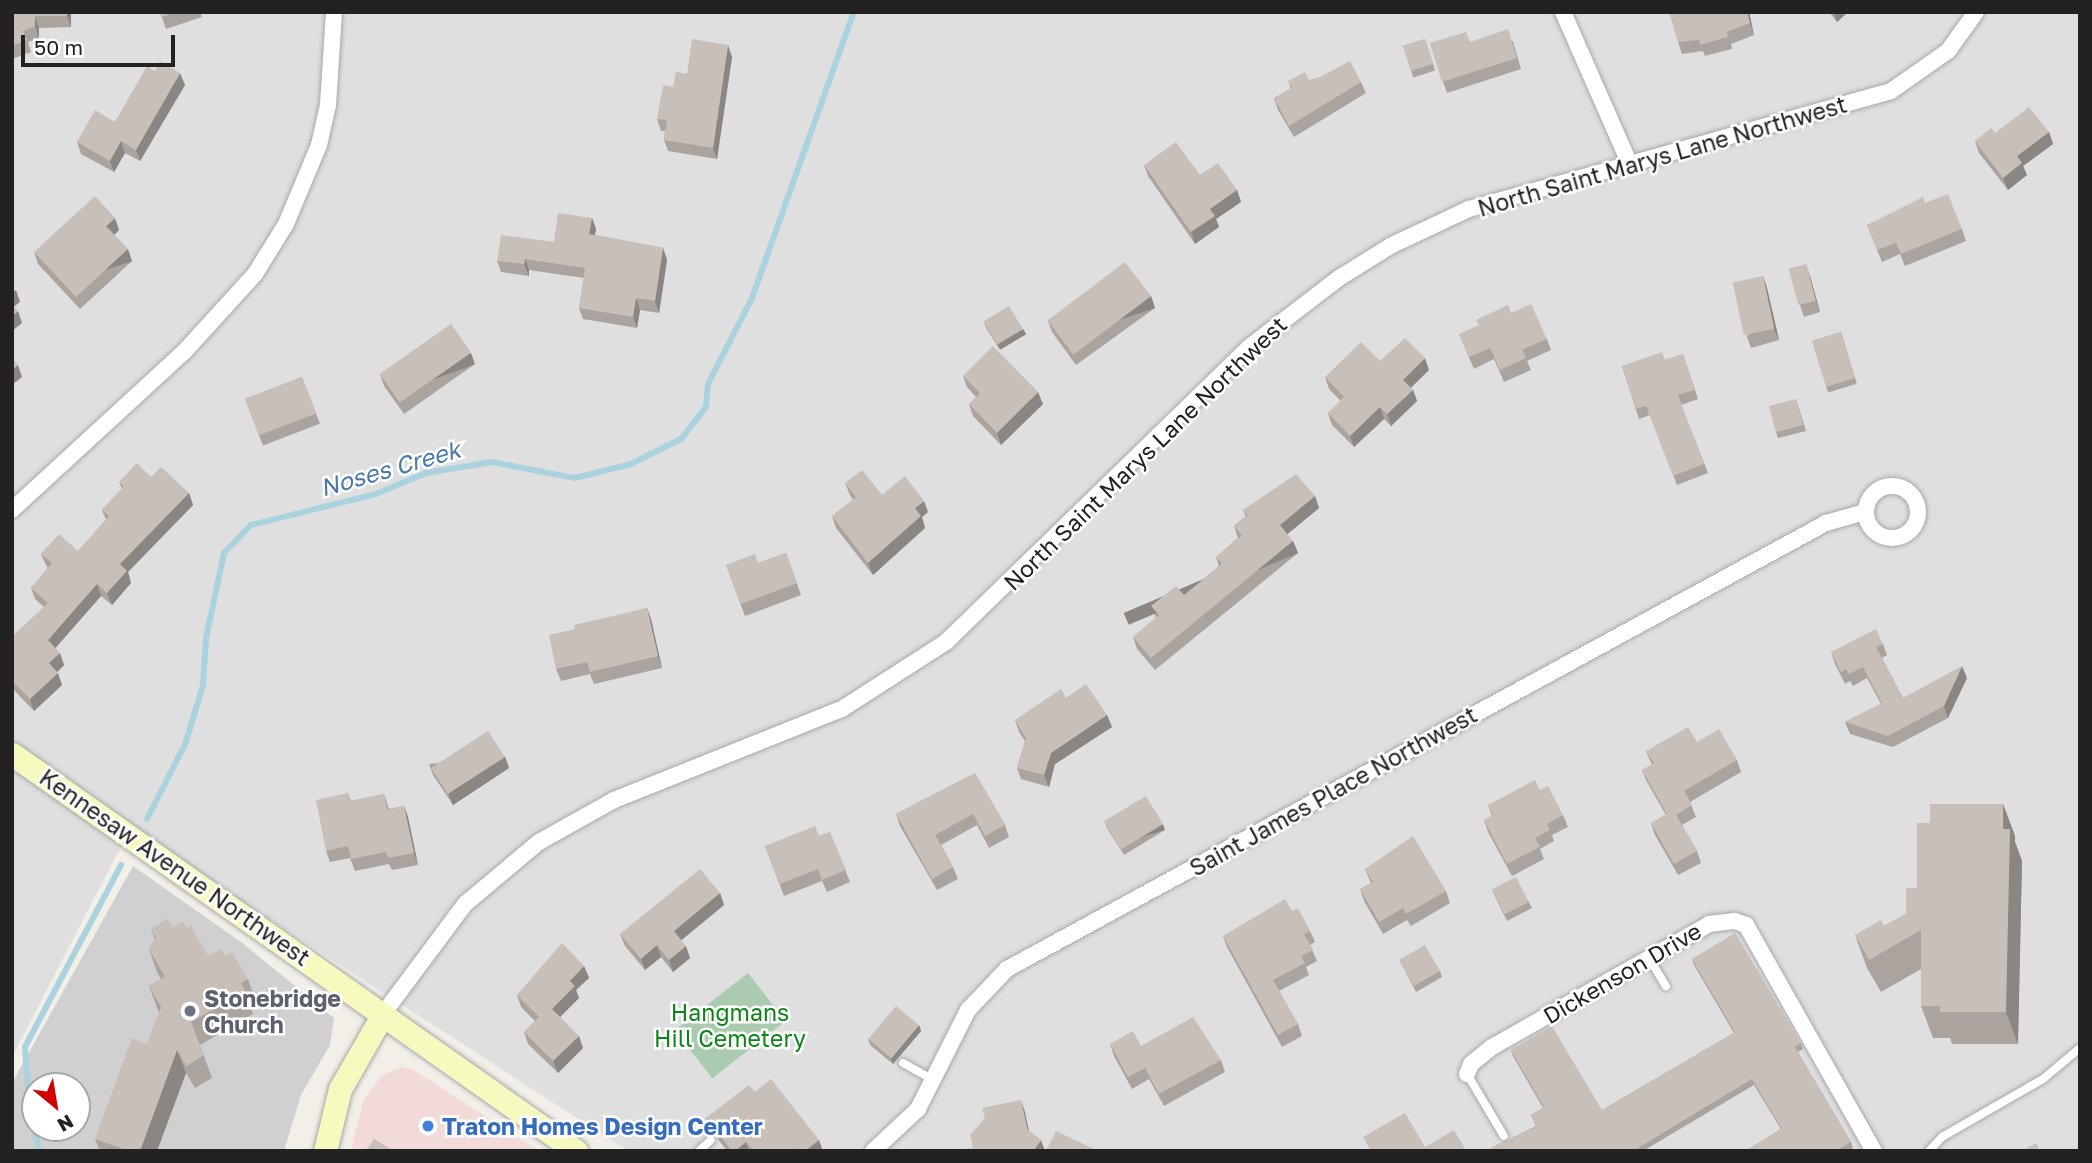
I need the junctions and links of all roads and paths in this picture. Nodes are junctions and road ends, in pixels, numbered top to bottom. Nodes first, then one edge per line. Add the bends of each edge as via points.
1 (334, 12) edge
2 (1563, 12) edge
3 (1976, 12) edge
4 (1629, 162) junction
5 (12, 510) edge
6 (1865, 512) dead end
7 (12, 754) edge
8 (1649, 958) junction
9 (1666, 986) dead end
10 (383, 1014) junction
11 (2080, 1048) edge
12 (903, 1063) dead end
13 (1467, 1073) joint
14 (934, 1080) junction
15 (1504, 1136) dead end
16 (711, 1140) dead end
17 (325, 1151) edge
18 (576, 1151) edge
19 (699, 1151) edge
20 (873, 1151) edge
21 (1874, 1151) edge
22 (1929, 1151) edge

1 - 5 street via 328,104 319,145 286,224 255,274 184,352
2 - 4 street
3 - 4 street, North Saint Marys Lane Northwest via 1948,51 1891,91
4 - 10 street, North Saint Marys Lane Northwest via 1469,209 1392,245 1339,278 1248,348 946,642 880,688 831,714 614,800 539,842 465,904
6 - 14 street, Saint James Place Northwest via 1826,523 1007,969 968,1010
7 - 10 street, Kennesaw Avenue Northwest
8 - 9 lane
8 - 13 street, Dickenson Drive via 1480,1055
8 - 21 street, Dickenson Drive via 1709,924 1725,919 1745,925
10 - 17 street via 340,1089
10 - 18 street, Kennesaw Avenue Northwest
11 - 22 lane via 2043,1079 1942,1137
12 - 14 lane
13 - 15 lane
14 - 20 street, Saint James Place Northwest via 918,1109
16 - 19 lane

